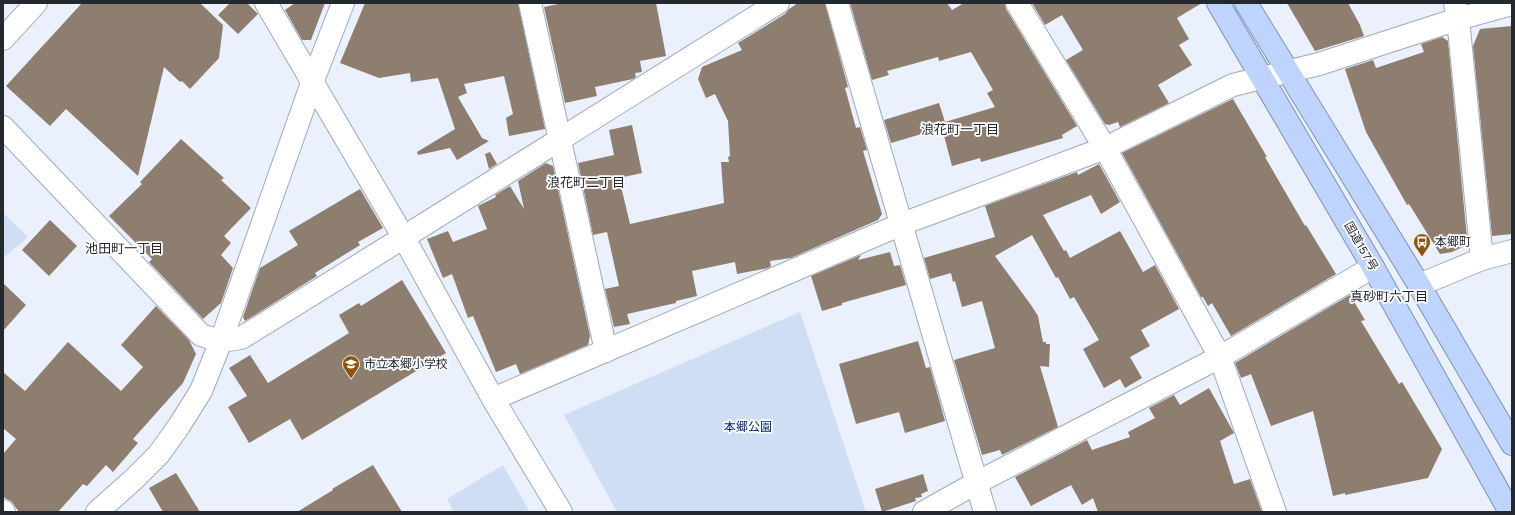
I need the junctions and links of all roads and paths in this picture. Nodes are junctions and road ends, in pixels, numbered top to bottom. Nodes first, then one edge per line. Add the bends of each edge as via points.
1 (36, 3) edge
2 (266, 3) edge
3 (343, 3) edge
4 (530, 3) edge
5 (778, 3) edge
6 (837, 3) edge
7 (1017, 3) edge
8 (1218, 3) edge
9 (1246, 3) edge
10 (1512, 4) edge
11 (1456, 11) edge
12 (3, 40) edge
13 (1288, 71) junction
14 (1262, 78) junction
15 (312, 82) junction
16 (3, 127) edge
17 (559, 139) junction
18 (1105, 148) junction
19 (902, 224) junction
20 (404, 238) junction
21 (1512, 251) edge
22 (1482, 258) junction
23 (1373, 267) junction
24 (1419, 285) junction
25 (221, 341) junction
26 (606, 351) junction
27 (1220, 356) junction
28 (493, 398) junction
29 (1512, 444) edge
30 (976, 483) junction
31 (97, 512) edge
32 (561, 512) edge
33 (924, 512) edge
34 (985, 512) edge
35 (1275, 512) edge
36 (1510, 512) edge

1 - 12 street
2 - 15 street
3 - 15 street
4 - 17 street
5 - 17 street
6 - 19 street
7 - 18 street
8 - 14 highway, 国道157号
9 - 13 highway
10 - 11 street
11 - 13 street via 1319,64
11 - 22 street
13 - 14 street
13 - 24 highway
14 - 18 street via 1233,85
14 - 23 highway, 国道157号
15 - 20 street
15 - 25 street
16 - 25 street via 201,336
17 - 20 street
17 - 26 street
18 - 19 street
18 - 27 street
19 - 26 street
19 - 30 street
20 - 25 street via 241,338
20 - 28 street
21 - 22 street
22 - 24 street
23 - 27 street
23 - 36 highway, 国道157号
24 - 29 highway
25 - 31 street via 201,391 160,454
26 - 28 street
27 - 30 street
27 - 35 street
28 - 32 street
30 - 33 street
30 - 34 street

